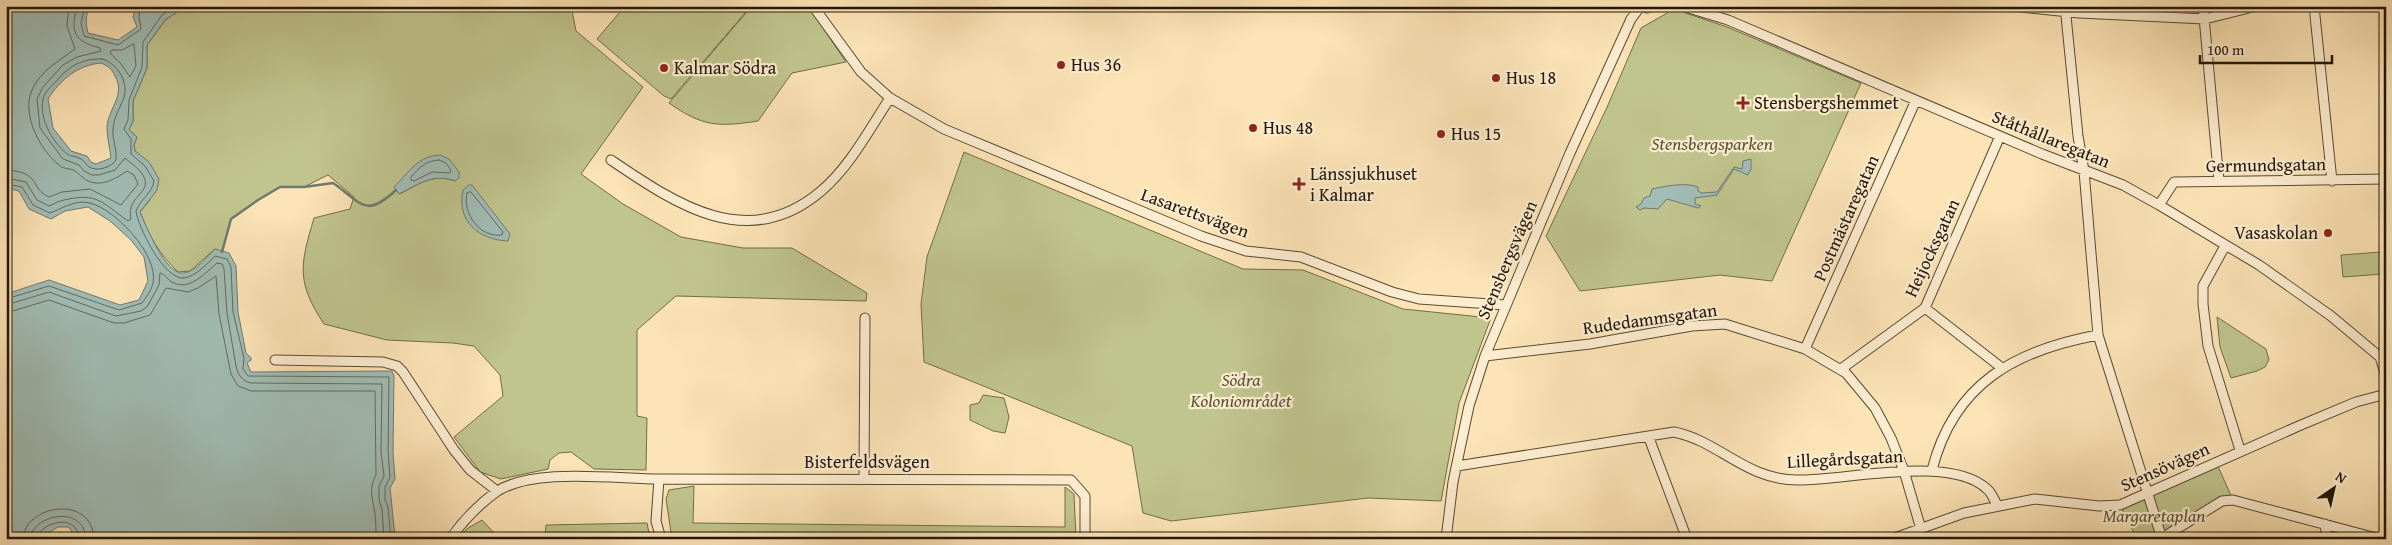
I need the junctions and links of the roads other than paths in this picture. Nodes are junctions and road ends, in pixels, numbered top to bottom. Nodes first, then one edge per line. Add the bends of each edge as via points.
1 (813, 6) edge
2 (1653, 6) edge
3 (1682, 6) edge
4 (2011, 6) edge
5 (2204, 6) edge
6 (2257, 6) edge
7 (2314, 6) edge
8 (1639, 7) edge
9 (2065, 9) edge
10 (2205, 19) junction
11 (890, 98) junction
12 (1916, 100) junction
13 (2000, 136) junction
14 (611, 160) dead end
15 (2084, 171) junction
16 (2386, 179) edge
17 (2332, 180) junction
18 (2219, 182) junction
19 (2159, 205) junction
20 (2225, 246) junction
21 (1505, 305) junction
22 (1925, 308) junction
23 (865, 318) dead end
24 (2098, 335) junction
25 (1805, 348) junction
26 (1484, 356) junction
27 (2383, 359) edge
28 (275, 360) dead end
29 (2002, 368) junction
30 (1842, 369) junction
31 (2386, 376) edge
32 (2386, 394) edge
33 (1649, 438) junction
34 (2240, 450) junction
35 (1457, 466) junction
36 (1932, 470) junction
37 (1904, 471) junction
38 (864, 478) junction
39 (659, 479) junction
40 (497, 492) junction
41 (2148, 494) junction
42 (1996, 505) junction
43 (2325, 524) junction
44 (1921, 529) junction
45 (2162, 538) edge
46 (450, 539) edge
47 (661, 539) edge
48 (1085, 539) edge
49 (1446, 539) edge
50 (1687, 539) edge
51 (1892, 539) edge
52 (2327, 539) edge
53 (2380, 539) edge

1 - 11 street, Lasarettsvägen via 861,72
2 - 8 street
3 - 12 street, Ståthållaregatan via 1728,20
4 - 9 street
5 - 10 street
6 - 10 street
7 - 17 street
8 - 21 street, Stensbergsvägen via 1574,144
9 - 10 street
9 - 15 street
10 - 18 street
11 - 14 street via 849,160 821,192 791,213 764,220 732,221 696,211
11 - 21 street, Lasarettsvägen via 944,129 1232,247 1301,258 1419,299
12 - 13 street, Ståthållaregatan
12 - 25 street, Postmästaregatan
13 - 15 street, Ståthållaregatan
13 - 22 street, Heijocksgatan
15 - 19 street, Ståthållaregatan via 2123,185
15 - 24 street
16 - 17 street, Germundsgatan
17 - 18 street, Germundsgatan
18 - 19 street, Germundsgatan via 2174,182
19 - 20 street, Ståthållaregatan
20 - 27 street, Ståthållaregatan via 2259,265 2331,316
20 - 34 street via 2203,286 2203,304 2208,346
21 - 26 street, Stensbergsvägen
22 - 29 street
22 - 30 street, Heijocksgatan
23 - 38 street
24 - 29 street via 2053,344
24 - 41 street
25 - 26 street, Rudedammsgatan via 1725,324
25 - 30 street, Rudedammsgatan
26 - 35 street, Stensbergsvägen via 1469,406
27 - 31 street, Ståthållaregatan
28 - 40 street via 383,362 397,366 470,470
29 - 36 street via 1982,384 1960,409 1940,440
30 - 37 street, Rudedammsgatan via 1874,408
32 - 34 street, Stensövägen via 2356,402
33 - 35 street, Lillegårdsgatan
33 - 37 street, Lillegårdsgatan via 1674,432 1687,435 1742,466 1775,478 1798,480
33 - 50 street
34 - 41 street, Stensövägen
35 - 49 street, Stensbergsvägen
36 - 37 street, Lillegårdsgatan
36 - 42 street, Lillegårdsgatan via 1982,486
37 - 44 street, Rudedammsgatan
38 - 39 street, Bisterfeldsvägen
38 - 48 street, Bisterfeldsvägen via 1071,480 1085,496
39 - 40 street, Bisterfeldsvägen via 567,476 531,480
39 - 47 street via 656,521
40 - 46 street via 467,518
41 - 42 street, Stensövägen via 2120,504 2100,506 2035,499
41 - 45 street
42 - 44 street, Stensövägen
43 - 45 street via 2234,500 2222,501
43 - 52 street
43 - 53 street
44 - 51 street, Stensövägen

